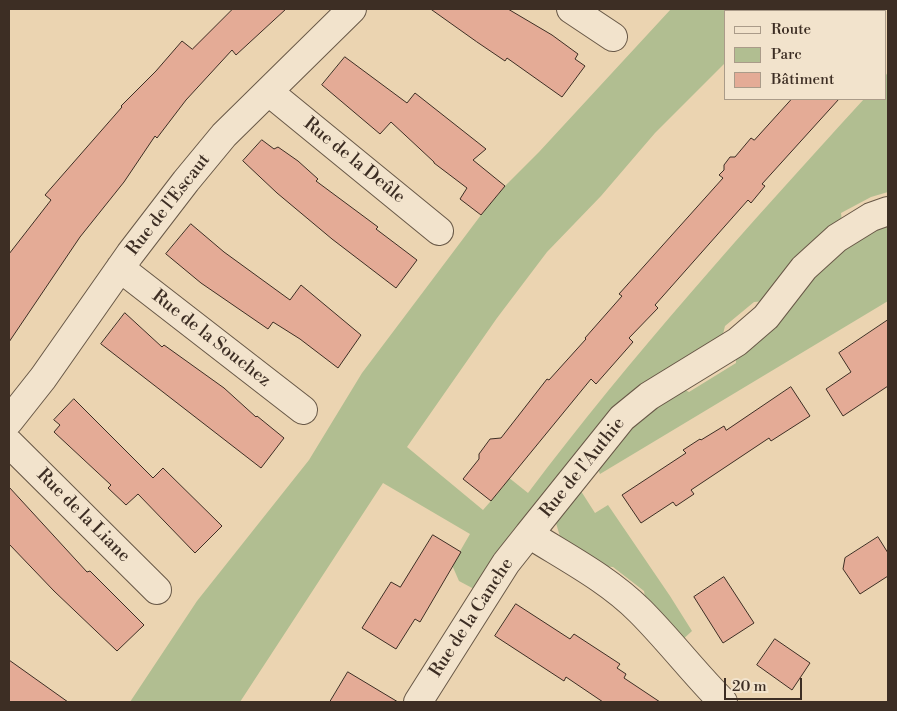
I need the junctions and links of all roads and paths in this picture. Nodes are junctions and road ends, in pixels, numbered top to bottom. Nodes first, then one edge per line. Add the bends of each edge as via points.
1 (352, 9) edge
2 (571, 9) edge
3 (613, 37) dead end
4 (269, 92) junction
5 (888, 211) edge
6 (439, 231) dead end
7 (120, 268) junction
8 (303, 410) dead end
9 (9, 421) edge
10 (9, 442) edge
11 (529, 534) junction
12 (157, 590) dead end
13 (418, 702) edge
14 (723, 702) edge

1 - 4 street, Rue de l'Escaut
2 - 3 street
4 - 6 street, Rue de la Deûle
4 - 7 street, Rue de l'Escaut via 224,135
5 - 11 street, Rue de l'Authie via 871,217 837,238 804,268 766,317 737,342 649,396 622,418
7 - 8 street, Rue de la Souchez
7 - 9 street, Rue de l'Escaut via 44,378
10 - 12 street, Rue de la Liane
11 - 13 street, Rue de la Canche via 506,563
11 - 14 street, Rue de l'Authie via 601,579 640,610

